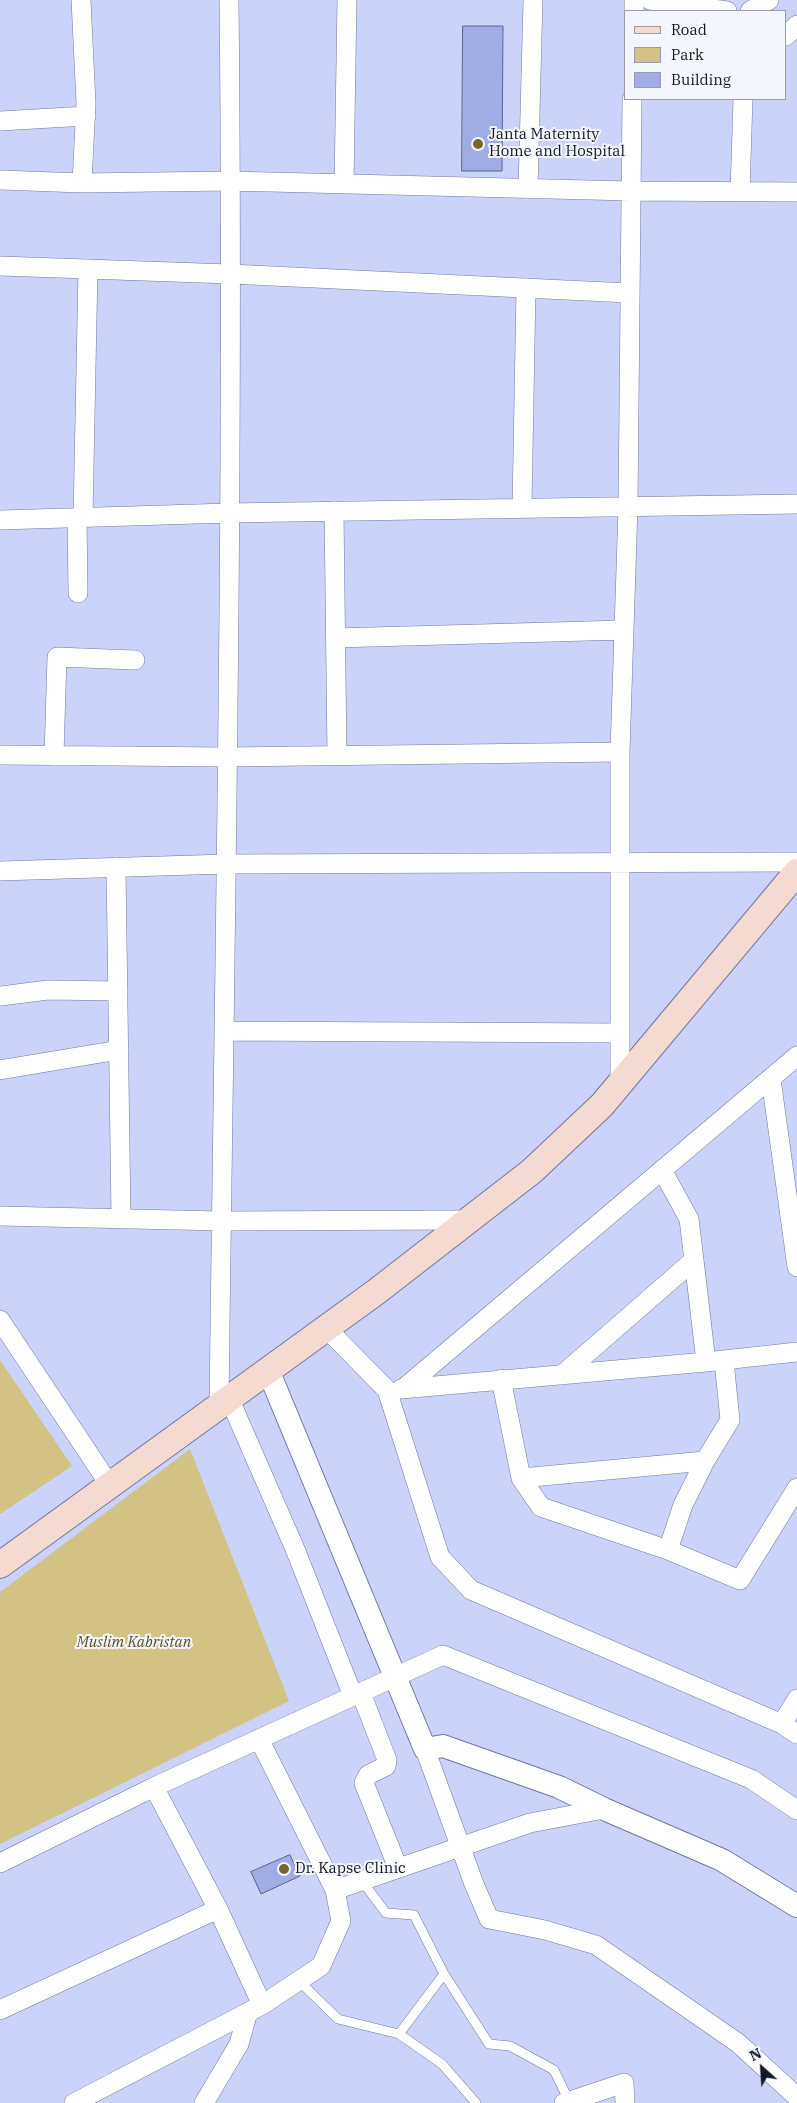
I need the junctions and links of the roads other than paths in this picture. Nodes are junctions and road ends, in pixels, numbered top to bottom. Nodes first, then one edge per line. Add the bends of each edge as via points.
1 (81, 0) edge
2 (229, 0) edge
3 (347, 0) edge
4 (533, 0) edge
5 (650, 0) edge
6 (720, 10) edge
7 (797, 25) edge
8 (787, 35) edge
9 (632, 100) edge
10 (743, 100) edge
11 (86, 116) junction
12 (0, 121) edge
13 (0, 180) edge
14 (230, 181) junction
15 (82, 183) junction
16 (344, 184) junction
17 (528, 189) junction
18 (630, 191) junction
19 (740, 192) junction
20 (797, 192) edge
21 (0, 266) edge
22 (88, 269) junction
23 (230, 274) junction
24 (526, 288) junction
25 (629, 293) junction
26 (797, 504) edge
27 (628, 506) junction
28 (522, 508) junction
29 (334, 511) junction
30 (229, 513) junction
31 (80, 517) junction
32 (0, 520) edge
33 (78, 593) dead end
34 (624, 630) junction
35 (335, 638) junction
36 (135, 660) dead end
37 (620, 752) junction
38 (0, 755) edge
39 (54, 756) junction
40 (337, 756) junction
41 (227, 757) junction
42 (797, 862) edge
43 (620, 863) junction
44 (226, 864) junction
45 (116, 868) junction
46 (0, 871) edge
47 (797, 872) edge
48 (118, 991) junction
49 (0, 996) edge
50 (224, 1031) junction
51 (620, 1033) junction
52 (119, 1050) junction
53 (797, 1056) edge
54 (0, 1070) edge
55 (771, 1079) junction
56 (620, 1083) junction
57 (662, 1170) junction
58 (0, 1216) edge
59 (121, 1218) junction
60 (468, 1220) junction
61 (222, 1221) junction
62 (694, 1260) junction
63 (797, 1267) edge
64 (0, 1320) edge
65 (326, 1328) junction
66 (797, 1352) edge
67 (715, 1362) junction
68 (268, 1370) junction
69 (562, 1375) junction
70 (501, 1380) junction
71 (395, 1389) junction
72 (224, 1401) junction
73 (705, 1461) junction
74 (521, 1478) junction
75 (109, 1484) junction
76 (797, 1488) edge
77 (668, 1550) junction
78 (0, 1564) edge
79 (396, 1677) junction
80 (357, 1694) junction
81 (797, 1699) edge
82 (789, 1729) edge
83 (259, 1739) junction
84 (425, 1749) junction
85 (154, 1787) junction
86 (604, 1809) junction
87 (797, 1810) edge
88 (461, 1846) junction
89 (0, 1863) edge
90 (398, 1868) junction
91 (362, 1881) junction
92 (335, 1890) junction
93 (797, 1906) edge
94 (218, 1909) junction
95 (444, 1974) junction
96 (299, 1981) junction
97 (255, 2009) junction
98 (0, 2010) edge
99 (399, 2034) junction
100 (797, 2097) edge
101 (78, 2102) edge
102 (566, 2102) edge
103 (204, 2103) edge
104 (476, 2103) edge
105 (625, 2103) edge

1 - 11 street
2 - 14 street
3 - 16 street
4 - 17 street
5 - 6 street
7 - 8 street
9 - 18 street
10 - 19 street
11 - 12 street
11 - 15 street
13 - 15 street
14 - 15 street
14 - 16 street
14 - 23 street
16 - 17 street
17 - 18 street
18 - 19 street
18 - 25 street
19 - 20 street
21 - 22 street
22 - 23 street
22 - 31 street
23 - 24 street
23 - 30 street
24 - 25 street
24 - 28 street
25 - 27 street
26 - 27 street
27 - 28 street
27 - 34 street
28 - 29 street
29 - 30 street
29 - 35 street
30 - 31 street
30 - 41 street
31 - 32 street
31 - 33 street
34 - 35 street
34 - 37 street
35 - 40 street
36 - 39 street via 57,657
37 - 40 street
37 - 43 street
38 - 39 street
39 - 41 street
40 - 41 street
41 - 44 street
42 - 43 street
43 - 44 street
43 - 51 street
44 - 45 street
44 - 50 street
45 - 46 street
45 - 48 street
47 - 56 main road
48 - 49 street via 48,990
48 - 52 street
50 - 51 street
50 - 61 street
51 - 56 street
52 - 54 street
52 - 59 street
53 - 55 street
55 - 57 street
55 - 63 street
56 - 60 main road via 602,1105 532,1171
57 - 62 street via 689,1219
57 - 71 street
58 - 59 street
59 - 61 street
60 - 61 street
60 - 65 main road
61 - 72 street
62 - 67 street
62 - 69 street
64 - 75 street
65 - 68 main road
65 - 71 street
66 - 67 street
67 - 69 street
67 - 73 street via 730,1420
68 - 72 main road
68 - 79 street
69 - 70 street
70 - 71 street
70 - 74 street
71 - 82 street via 440,1557 471,1590
72 - 75 main road
72 - 80 street via 295,1549
73 - 74 street
73 - 77 street via 682,1504
74 - 77 street via 541,1507
75 - 78 main road
76 - 77 street via 740,1580
79 - 80 street
79 - 84 street
79 - 87 street via 443,1655 750,1779
80 - 83 street
80 - 90 street via 387,1760 386,1766 368,1774 364,1783
81 - 82 street
83 - 85 street
83 - 92 street
84 - 86 street via 443,1746 559,1787
84 - 88 street
85 - 89 street
85 - 94 street
86 - 88 street via 530,1823
86 - 93 street via 722,1860
88 - 90 street
88 - 100 street via 489,1919 596,1944 738,2043
90 - 91 street
91 - 92 street
91 - 95 lane via 386,1912 414,1915
92 - 96 street via 341,1921 321,1966
94 - 97 street
94 - 98 street
95 - 99 lane
95 - 102 lane via 490,2044 510,2046 554,2070
96 - 97 street
96 - 99 lane via 338,2019
97 - 101 street
97 - 103 street via 239,2044
99 - 104 lane via 442,2064
102 - 105 street via 624,2083

